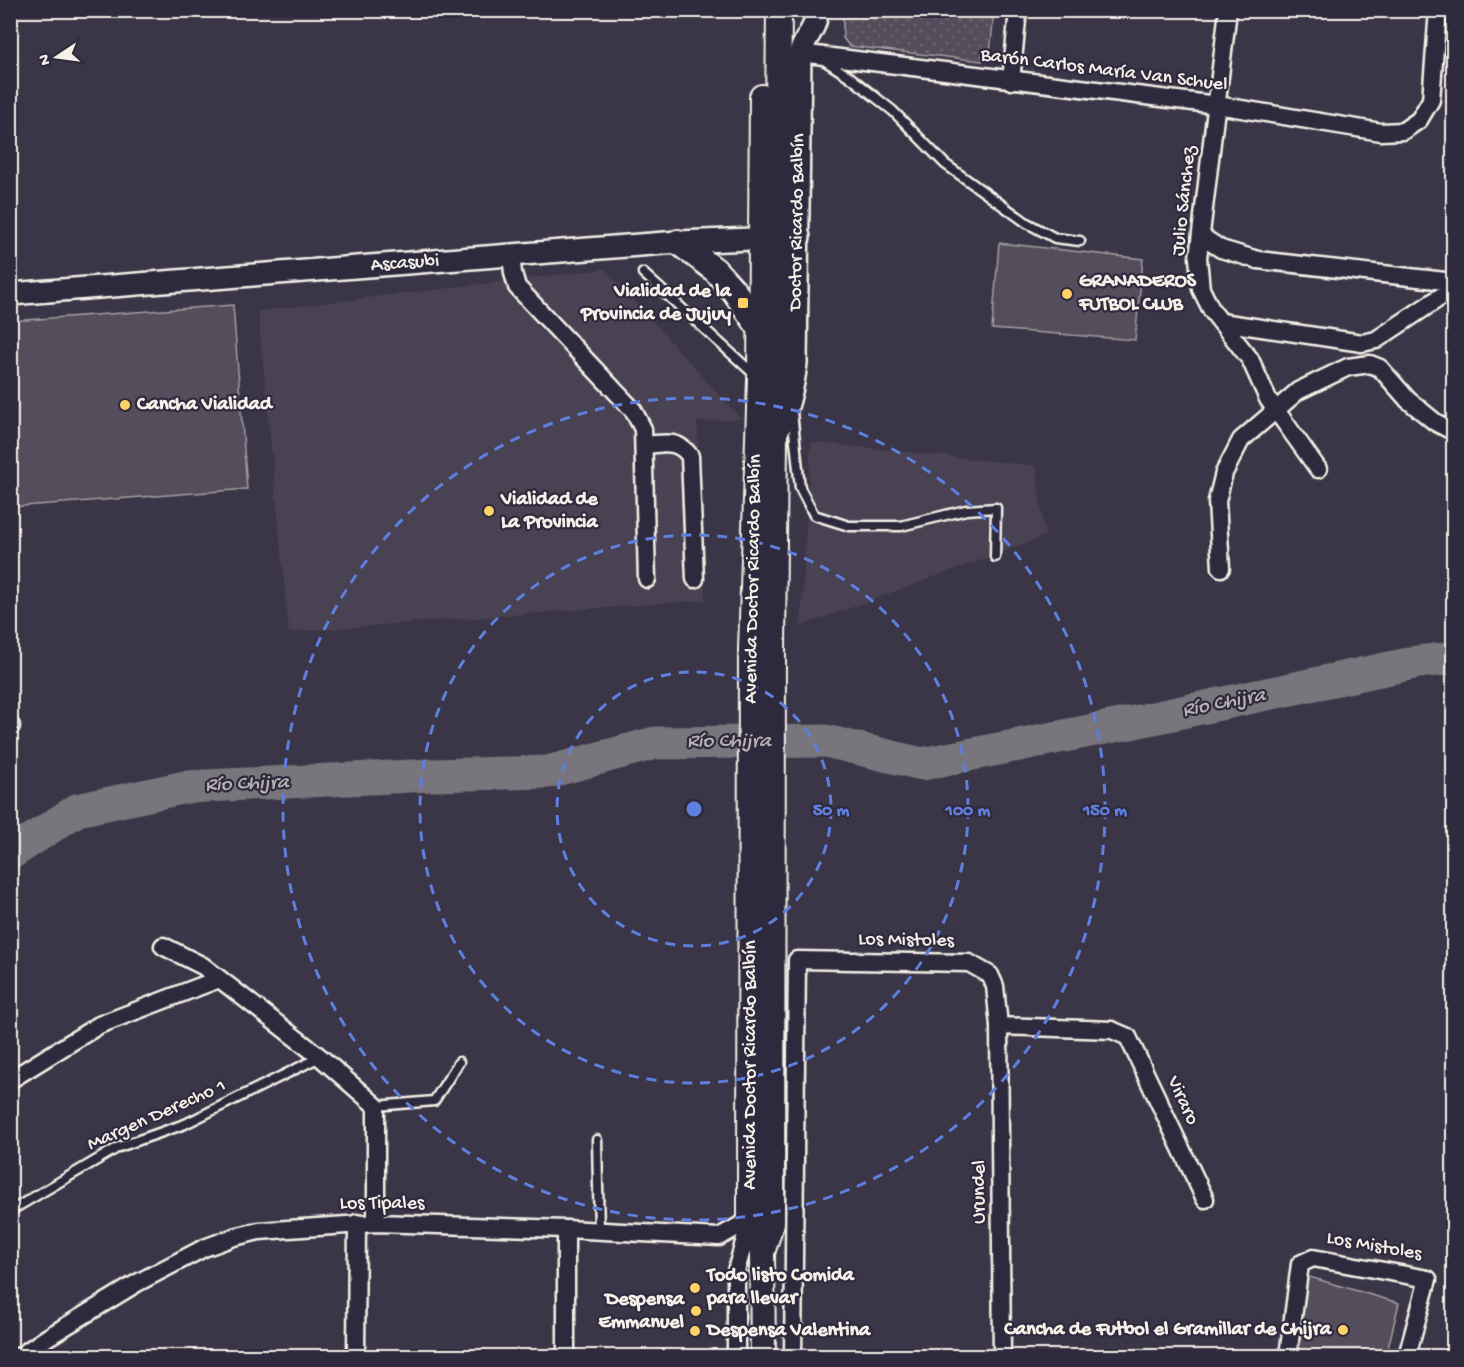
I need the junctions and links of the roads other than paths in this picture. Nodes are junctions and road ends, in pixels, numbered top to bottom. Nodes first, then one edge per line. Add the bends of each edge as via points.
1 (764, 10) edge
2 (779, 10) edge
3 (817, 10) edge
4 (1018, 10) edge
5 (1228, 10) edge
6 (1438, 10) edge
7 (808, 54) junction
8 (1011, 81) junction
9 (1217, 105) junction
10 (1201, 236) junction
11 (779, 238) junction
12 (678, 242) junction
13 (1080, 242) dead end
14 (511, 255) junction
15 (643, 273) dead end
16 (1454, 282) edge
17 (1454, 288) edge
18 (10, 294) edge
19 (1221, 322) junction
20 (759, 327) junction
21 (1362, 343) junction
22 (1370, 364) junction
23 (760, 380) junction
24 (790, 397) junction
25 (1275, 411) junction
26 (1454, 432) edge
27 (775, 435) junction
28 (644, 446) junction
29 (1318, 469) dead end
30 (995, 557) dead end
31 (1221, 568) dead end
32 (647, 579) dead end
33 (695, 579) dead end
34 (762, 649) junction
35 (163, 946) dead end
36 (219, 979) junction
37 (999, 1026) junction
38 (320, 1056) junction
39 (459, 1062) dead end
40 (10, 1080) edge
41 (376, 1106) junction
42 (597, 1140) dead end
43 (1205, 1199) dead end
44 (10, 1211) edge
45 (761, 1220) junction
46 (376, 1222) junction
47 (357, 1223) junction
48 (566, 1229) junction
49 (599, 1231) junction
50 (20, 1356) edge
51 (356, 1356) edge
52 (566, 1356) edge
53 (736, 1356) edge
54 (763, 1356) edge
55 (793, 1356) edge
56 (1002, 1356) edge
57 (1288, 1356) edge
58 (1407, 1356) edge

1 - 11 main road, Avenida Doctor Ricardo Balbín
2 - 11 main road, Avenida Doctor Ricardo Balbín
3 - 7 street, Doctor Ricardo Balbín via 818,20 806,37
4 - 8 street
5 - 9 street, Julio Sánchez
6 - 9 street, Barón Carlos María Van Schuel via 1431,100 1419,120 1403,131 1381,132
7 - 8 street, Barón Carlos María Van Schuel
7 - 11 street, Doctor Ricardo Balbín
7 - 13 lane via 850,77 893,111 945,164 1027,223 1055,238
8 - 9 street, Barón Carlos María Van Schuel
9 - 10 street, Julio Sánchez
10 - 16 street via 1221,249 1258,260
10 - 19 street, Julio Sánchez via 1201,289
11 - 12 street, Ascasubi
11 - 20 main road, Avenida Doctor Ricardo Balbín
11 - 24 street, Doctor Ricardo Balbín via 796,363
11 - 27 main road, Avenida Doctor Ricardo Balbín
12 - 14 street, Ascasubi
12 - 20 main road via 715,270
14 - 18 street, Ascasubi
14 - 28 street via 517,287 633,410 643,429
15 - 23 lane
17 - 21 street via 1376,340
19 - 21 street
19 - 25 street, Julio Sánchez via 1251,359
20 - 23 main road, Avenida Doctor Ricardo Balbín
21 - 22 street
22 - 25 street via 1348,367 1298,391
22 - 26 street via 1380,368 1426,415
23 - 34 main road, Avenida Doctor Ricardo Balbín
24 - 27 street, Doctor Ricardo Balbín
24 - 30 lane via 800,488 814,515 849,526 901,526 966,510 996,508
25 - 29 street, Julio Sánchez
25 - 31 street via 1241,440 1224,473 1216,501
27 - 34 main road, Avenida Doctor Ricardo Balbín
28 - 32 street
28 - 33 street via 674,443 690,456
34 - 45 main road, Avenida Doctor Ricardo Balbín
35 - 36 street
36 - 38 street
36 - 40 street via 99,1025
37 - 43 street, Viraro via 1112,1030 1128,1037
37 - 55 street, Los Mistoles via 995,986 990,975 969,963 797,960
37 - 56 street, Urundel
38 - 41 street
38 - 44 lane, Margen Derecho 1 via 185,1124 119,1147
39 - 41 lane via 435,1101
41 - 46 street
42 - 49 lane
45 - 49 street, Los Tipales via 719,1237
45 - 53 street via 736,1270
45 - 54 main road, Avenida Doctor Ricardo Balbín
46 - 47 street, Los Tipales
46 - 48 street, Los Tipales
47 - 50 street, Los Tipales via 259,1231 204,1248 137,1283
47 - 51 street
48 - 49 street, Los Tipales
48 - 52 street
57 - 58 street, Los Mistoles via 1300,1264 1313,1258 1428,1279

